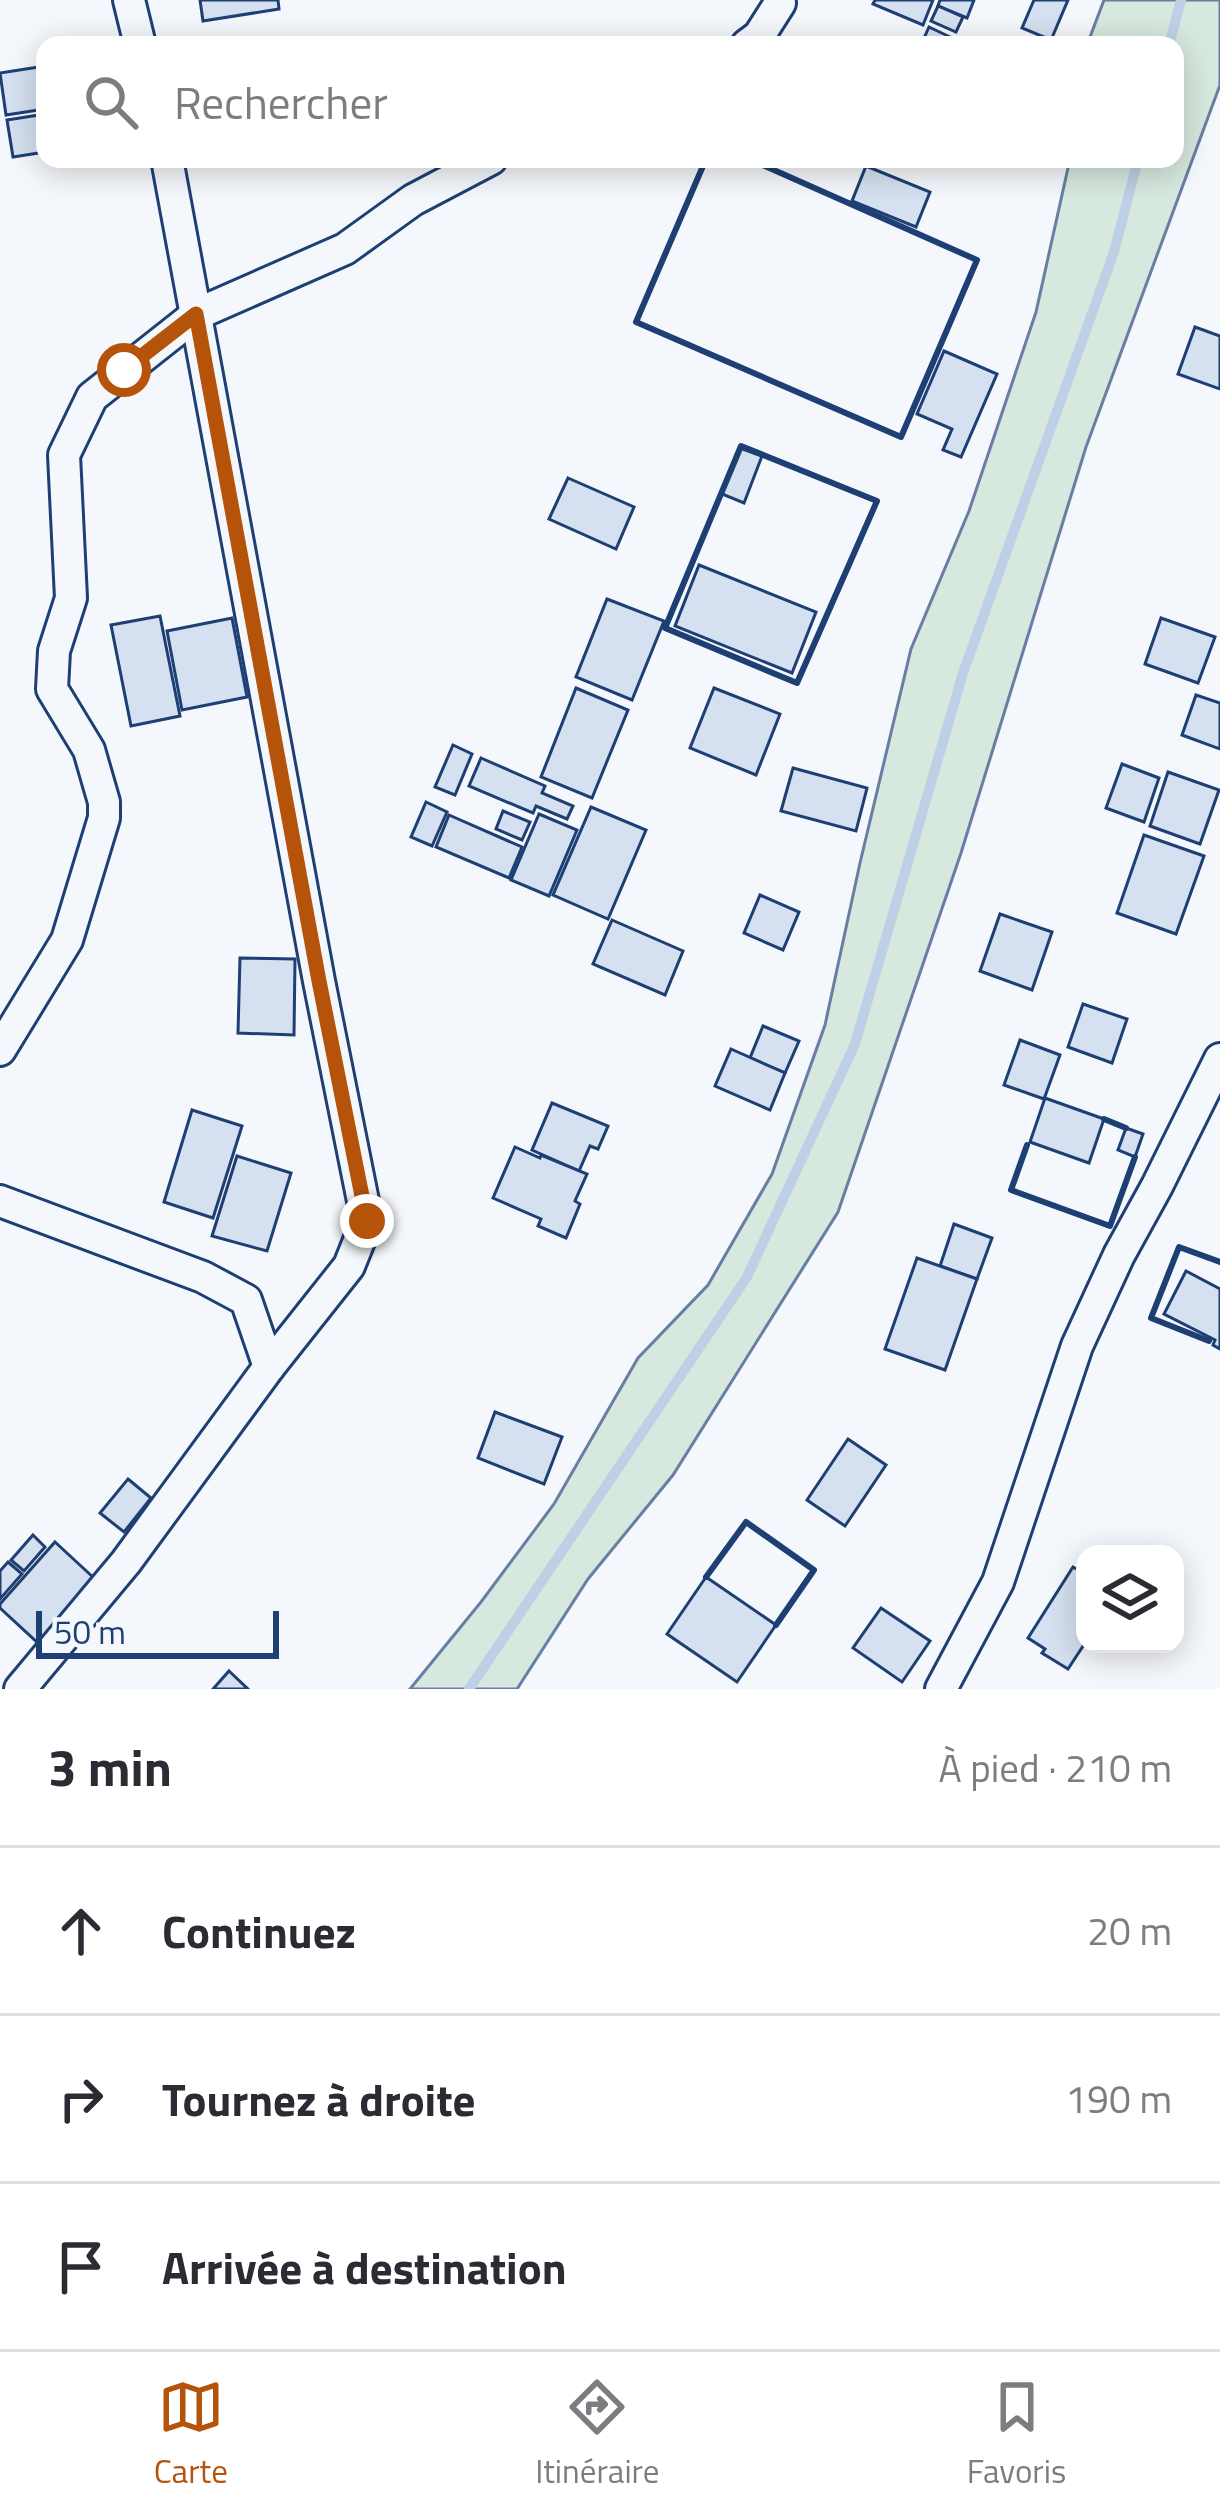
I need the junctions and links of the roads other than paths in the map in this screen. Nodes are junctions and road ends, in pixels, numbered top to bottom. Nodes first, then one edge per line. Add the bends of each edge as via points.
1 (129, 0) edge
2 (780, 3) dead end
3 (138, 36) edge
4 (759, 36) edge
5 (169, 168) edge
6 (474, 168) edge
7 (196, 314) junction
8 (0, 1050) edge
9 (1220, 1059) edge
10 (0, 1201) edge
11 (269, 1367) junction
12 (20, 1689) edge
13 (941, 1689) edge

1 - 3 street
2 - 4 street
5 - 7 street
6 - 7 street via 345,249
7 - 8 street via 92,397 64,455 71,598 52,689 89,750 104,818 67,940
7 - 11 street via 367,1221 349,1266
9 - 13 street via 1085,1328 998,1582
10 - 11 street via 246,1300
11 - 12 street via 126,1562

